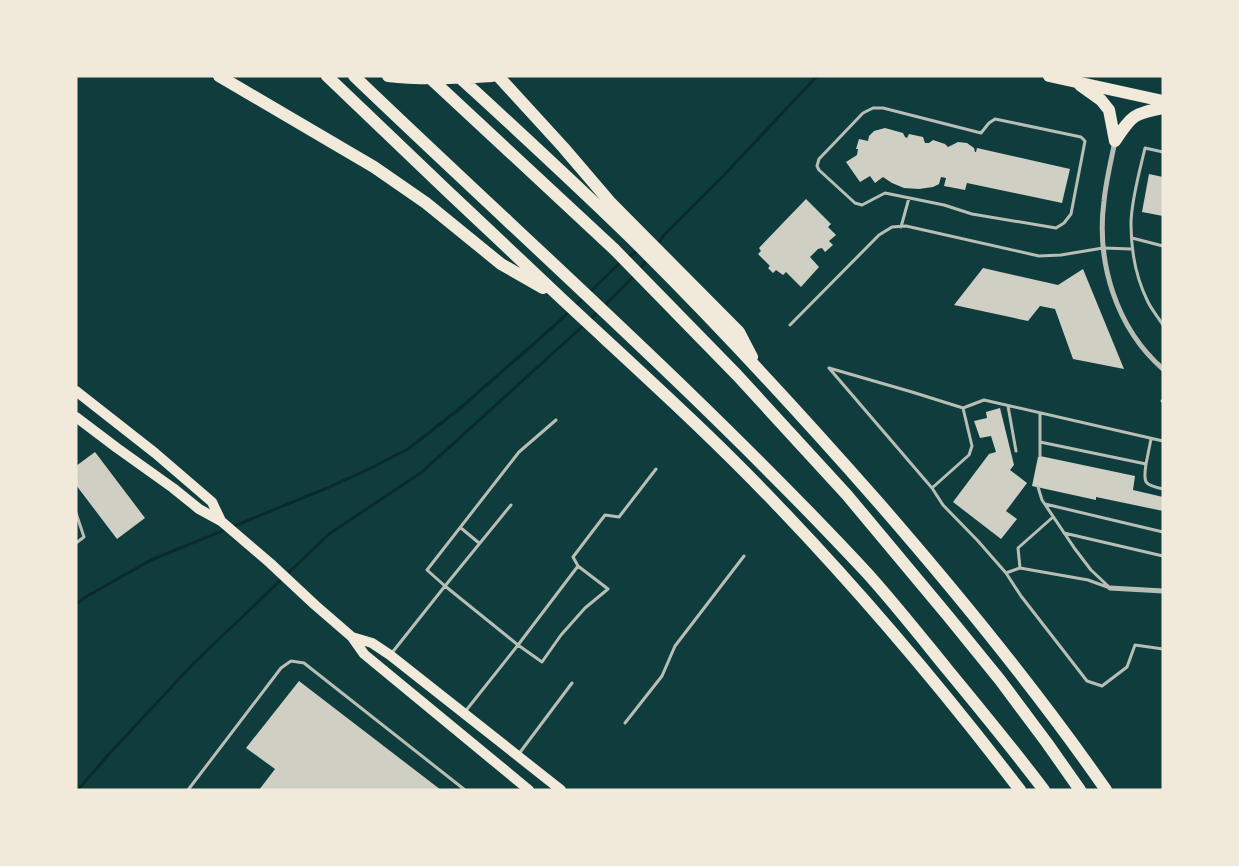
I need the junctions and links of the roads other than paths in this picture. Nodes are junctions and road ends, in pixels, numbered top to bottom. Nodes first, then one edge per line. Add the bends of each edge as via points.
1 (220, 76) edge
2 (326, 76) edge
3 (354, 76) edge
4 (388, 76) edge
5 (428, 76) edge
6 (458, 76) edge
7 (492, 76) edge
8 (498, 76) edge
9 (1049, 76) edge
10 (1075, 82) junction
11 (1163, 101) edge
12 (1163, 108) edge
13 (1115, 141) junction
14 (1163, 152) edge
15 (909, 198) junction
16 (901, 227) junction
17 (633, 233) junction
18 (1132, 238) junction
19 (1163, 246) edge
20 (1103, 248) junction
21 (1132, 249) junction
22 (562, 299) junction
23 (790, 325) dead end
24 (1163, 325) edge
25 (1163, 369) edge
26 (76, 391) edge
27 (1008, 406) junction
28 (963, 408) junction
29 (1040, 413) junction
30 (76, 417) edge
31 (556, 420) dead end
32 (1151, 439) junction
33 (1163, 441) edge
34 (1040, 442) junction
35 (1016, 451) dead end
36 (1040, 456) dead end
37 (1146, 464) junction
38 (656, 469) dead end
39 (1038, 487) dead end
40 (932, 488) junction
41 (1163, 489) edge
42 (1045, 504) junction
43 (511, 505) dead end
44 (76, 513) edge
45 (1053, 517) junction
46 (221, 520) junction
47 (461, 528) junction
48 (1163, 532) edge
49 (1064, 533) junction
50 (76, 543) edge
51 (479, 543) junction
52 (744, 556) dead end
53 (1163, 556) edge
54 (578, 566) junction
55 (1020, 568) junction
56 (1006, 573) junction
57 (445, 586) junction
58 (1110, 588) junction
59 (1163, 591) edge
60 (352, 637) junction
61 (518, 644) junction
62 (1163, 649) edge
63 (390, 655) junction
64 (572, 683) dead end
65 (464, 713) junction
66 (625, 723) dead end
67 (518, 755) junction
68 (188, 790) edge
69 (465, 790) edge
70 (529, 790) edge
71 (561, 790) edge
72 (1020, 790) edge
73 (1044, 790) edge
74 (1080, 790) edge
75 (1106, 790) edge

1 - 22 highway via 374,167 426,203 501,264
2 - 22 highway
3 - 73 highway via 612,319 802,505 915,630
4 - 7 highway
5 - 74 highway via 614,249 737,374 847,495 994,673
6 - 17 highway
8 - 17 highway via 563,147
9 - 10 highway
10 - 11 highway
10 - 13 highway via 1101,100 1109,110
12 - 13 highway via 1134,116
13 - 20 street via 1104,200
14 - 18 lane via 1145,148 1132,206
15 - 15 lane via 972,214 1056,228 1071,214 1085,141 1081,137 996,119 989,122 981,133 873,108 863,113 819,160 819,170 855,203 862,205 885,193
15 - 16 lane
16 - 20 lane via 1039,256
16 - 23 lane via 892,227 879,235
17 - 75 highway via 666,265 925,556 1041,700
18 - 19 lane
18 - 21 lane
20 - 21 lane
20 - 25 street via 1107,274 1119,309 1143,348
21 - 24 lane via 1148,302
22 - 72 highway via 786,514 872,608
26 - 46 main road via 212,502
27 - 28 lane via 984,400
27 - 29 lane
27 - 35 lane
28 - 40 lane via 972,446 969,455
28 - 40 lane via 828,368
29 - 32 lane
29 - 34 lane
30 - 46 main road via 199,509
31 - 47 lane via 519,452
32 - 33 lane
32 - 37 lane
34 - 36 lane
34 - 37 lane
37 - 41 lane via 1146,482
38 - 54 lane via 619,517 606,515 572,557
39 - 42 lane
40 - 56 lane via 943,505
42 - 45 lane
42 - 48 lane
43 - 51 lane
44 - 50 lane via 84,537
45 - 49 lane
45 - 55 lane via 1018,548
46 - 60 main road
47 - 51 lane
47 - 57 lane via 428,570
49 - 53 lane
49 - 58 lane via 1091,570
51 - 57 lane
52 - 66 lane via 675,646 662,676
54 - 61 lane
54 - 61 lane via 608,589 585,608 542,662
55 - 56 lane
55 - 58 lane via 1088,580
56 - 62 lane via 1087,681 1102,686 1127,667 1135,646
57 - 61 lane
57 - 63 lane
58 - 59 street
60 - 63 main road via 372,643
60 - 70 main road via 364,654
61 - 65 lane
63 - 65 main road
64 - 67 lane
65 - 67 main road
67 - 71 main road
68 - 69 lane via 281,668 291,661 304,663

